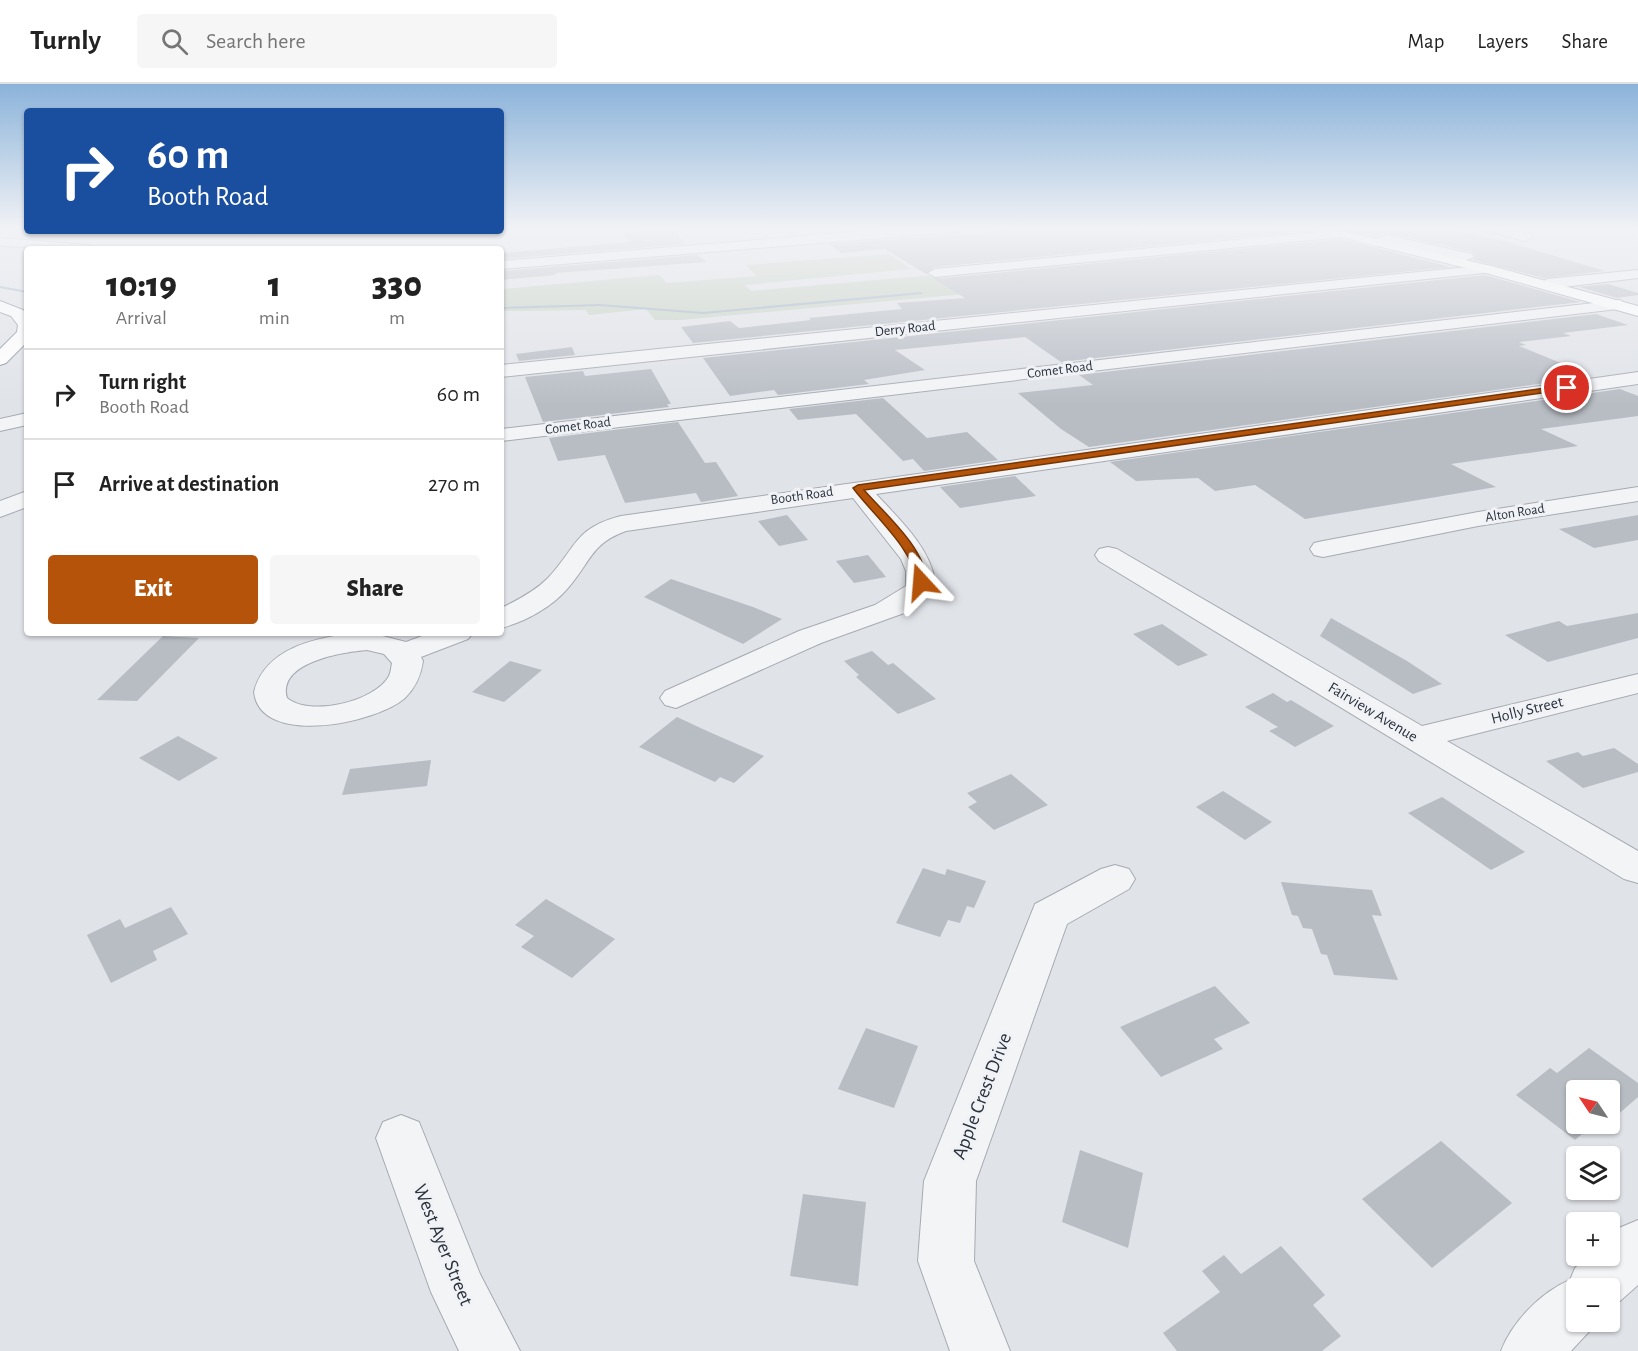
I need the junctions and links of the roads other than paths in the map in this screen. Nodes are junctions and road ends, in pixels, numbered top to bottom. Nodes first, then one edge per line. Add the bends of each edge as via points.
1 (1321, 286) edge
2 (1554, 286) edge
3 (0, 306) edge
4 (1629, 308) edge
5 (24, 321) edge
6 (24, 335) edge
7 (0, 359) edge
8 (504, 370) edge
9 (1638, 378) edge
10 (24, 420) edge
11 (0, 424) edge
12 (504, 435) edge
13 (858, 488) junction
14 (1638, 494) edge
15 (24, 499) edge
16 (0, 510) edge
17 (1323, 549) dead end
18 (1108, 555) dead end
19 (504, 617) edge
20 (450, 636) edge
21 (403, 653) dead end
22 (1638, 683) edge
23 (676, 698) dead end
24 (1416, 738) junction
25 (1638, 869) edge
26 (1115, 879) dead end
27 (401, 1138) dead end
28 (1638, 1247) edge
29 (1605, 1278) edge
30 (1566, 1316) edge
31 (491, 1351) edge
32 (981, 1351) edge
33 (1530, 1351) edge

1 - 8 street, Derry Road
2 - 4 main road
3 - 5 main road via 17,313
4 - 12 street, Comet Road
6 - 7 main road
9 - 13 street, Booth Road
10 - 11 street
13 - 19 street, Booth Road via 645,519 603,530 584,544 566,574 547,594
13 - 23 street via 921,570 918,591 908,599 809,637
14 - 17 street, Alton Road
15 - 16 street
18 - 24 street, Fairview Avenue
20 - 21 street
22 - 24 street, Holly Street
24 - 25 street, Fairview Avenue
26 - 32 street, Apple Crest Drive via 1050,915 950,1181 946,1261
27 - 31 street, West Ayer Street via 459,1292
28 - 29 street
30 - 33 street

